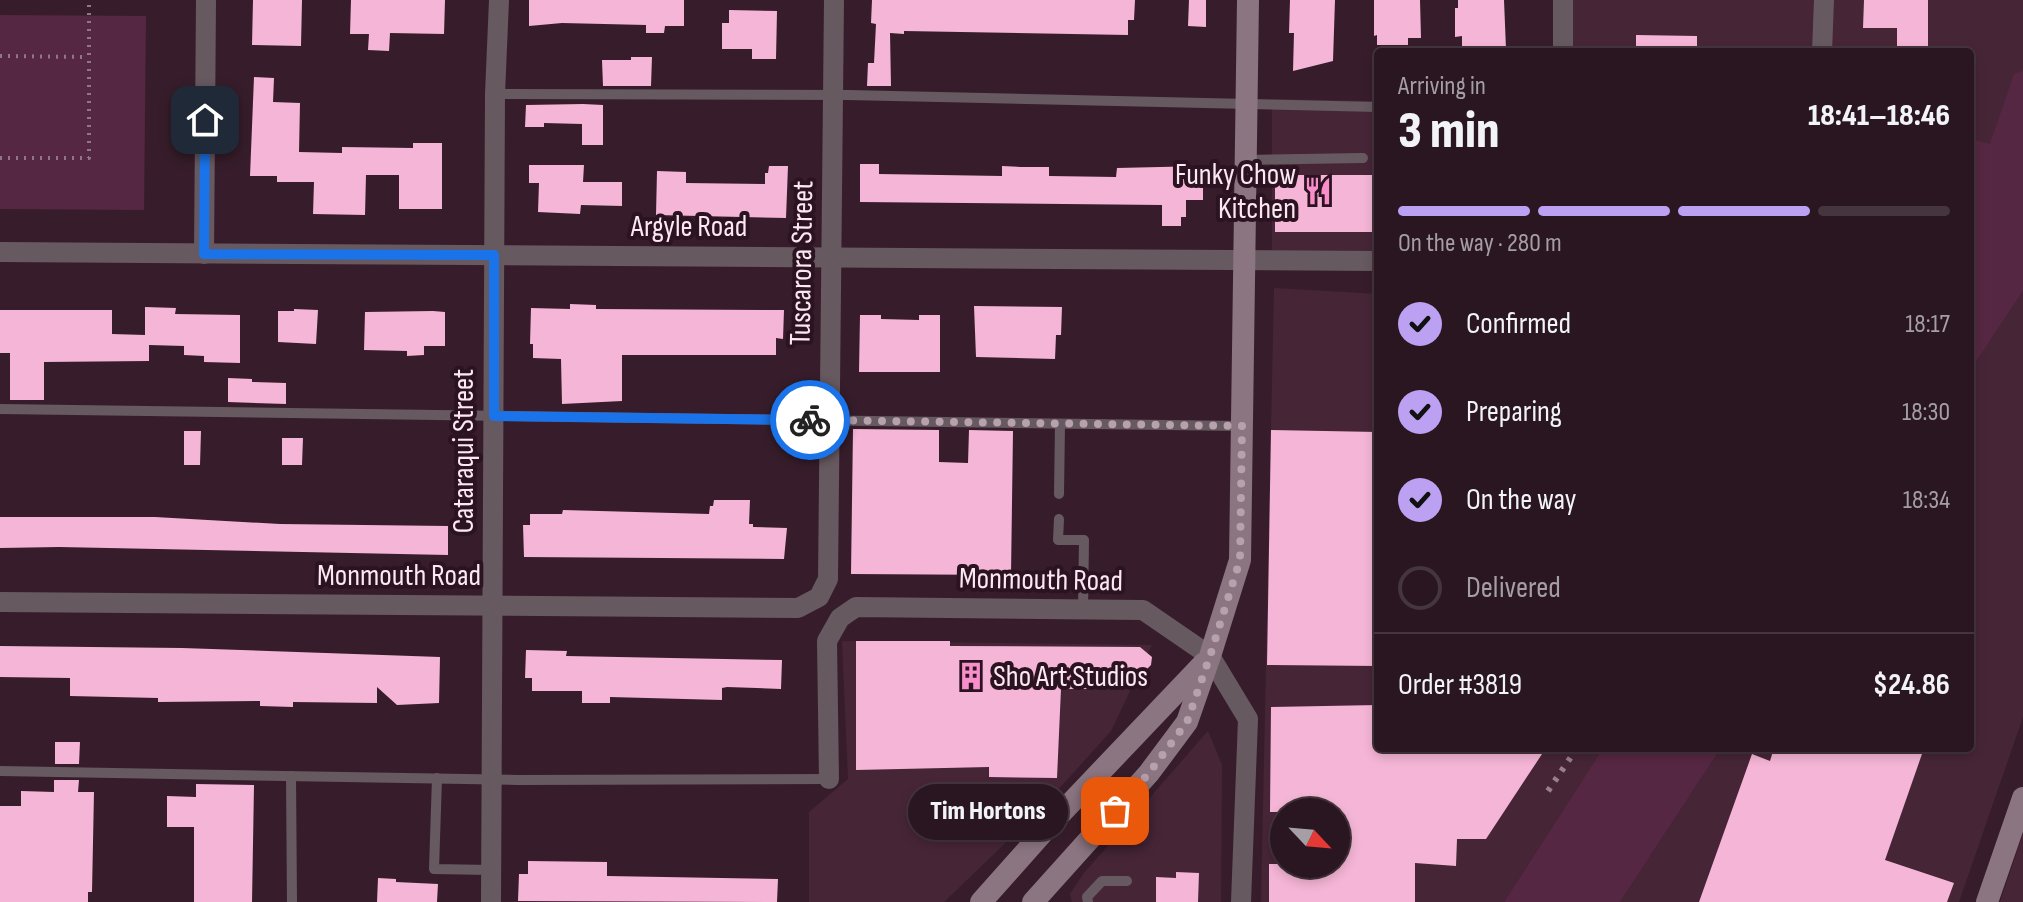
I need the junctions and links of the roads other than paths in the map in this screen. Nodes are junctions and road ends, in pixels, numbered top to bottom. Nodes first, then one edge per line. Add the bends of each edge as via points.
1 (206, 0) edge
2 (499, 0) edge
3 (834, 0) edge
4 (1248, 0) edge
5 (1563, 0) edge
6 (1824, 0) edge
7 (1563, 48) edge
8 (1822, 48) edge
9 (495, 94) junction
10 (833, 95) junction
11 (1247, 104) junction
12 (1374, 107) edge
13 (1363, 158) dead end
14 (1246, 160) junction
15 (0, 252) edge
16 (204, 254) junction
17 (494, 255) junction
18 (831, 257) junction
19 (1245, 259) junction
20 (1374, 261) edge
21 (0, 409) edge
22 (494, 416) junction
23 (829, 420) junction
24 (1060, 424) junction
25 (1242, 426) junction
26 (1059, 494) dead end
27 (1059, 519) dead end
28 (0, 602) edge
29 (493, 606) junction
30 (798, 608) joint
31 (1083, 610) junction
32 (1210, 656) junction
33 (0, 771) edge
34 (291, 776) junction
35 (437, 778) junction
36 (492, 779) junction
37 (829, 779) joint
38 (2023, 798) edge
39 (1064, 868) junction
40 (491, 870) junction
41 (1127, 881) dead end
42 (292, 902) edge
43 (491, 902) edge
44 (981, 902) edge
45 (1033, 902) edge
46 (1054, 902) edge
47 (1088, 902) edge
48 (1241, 902) edge
49 (1987, 902) edge

1 - 16 street
2 - 9 street, Cataraqui Street
3 - 10 street, Tuscarora Street
4 - 11 main road
5 - 7 street
6 - 8 street
9 - 10 lane
9 - 17 street, Cataraqui Street
10 - 11 lane
10 - 18 street, Tuscarora Street
11 - 12 lane
11 - 14 main road
13 - 14 lane
14 - 19 main road
15 - 16 street, Argyle Road
16 - 17 street, Argyle Road
17 - 18 street, Argyle Road
17 - 22 street, Cataraqui Street
18 - 19 street, Argyle Road
18 - 23 street, Tuscarora Street
19 - 20 street, Argyle Road
19 - 25 main road
21 - 22 lane
22 - 23 lane
22 - 29 street, Cataraqui Street
23 - 24 lane
23 - 30 street, Tuscarora Street via 828,579 819,597
24 - 25 lane
24 - 26 lane
25 - 32 main road via 1240,560
27 - 31 lane via 1058,540 1084,540
28 - 29 street, Monmouth Road
29 - 30 street, Monmouth Road
29 - 36 street, Cataraqui Street
31 - 32 street, Monmouth Road via 1143,610
31 - 37 street, Monmouth Road via 856,607 840,618 827,641
32 - 39 main road via 1187,722
32 - 44 main road
32 - 48 street via 1248,719
33 - 34 lane
34 - 35 lane
34 - 42 lane
35 - 36 lane
35 - 40 lane via 434,869
36 - 37 lane
36 - 40 street, Cataraqui Street
38 - 49 main road
39 - 45 main road
39 - 46 main road
40 - 43 street, Cataraqui Street
41 - 47 lane via 1102,881

